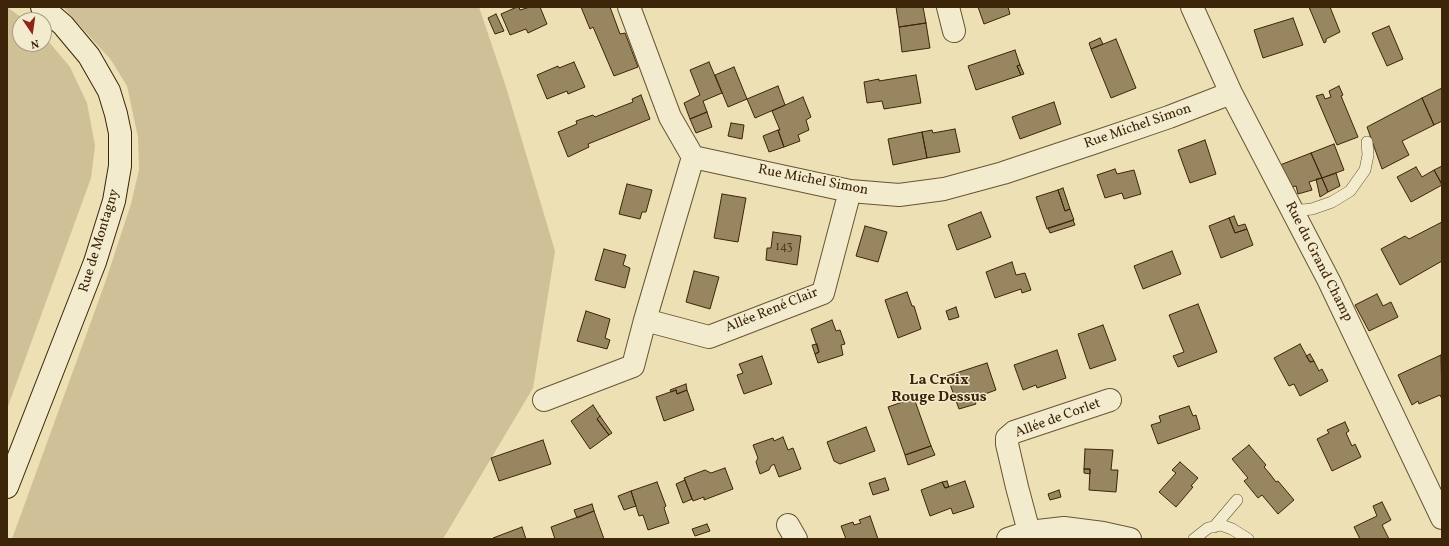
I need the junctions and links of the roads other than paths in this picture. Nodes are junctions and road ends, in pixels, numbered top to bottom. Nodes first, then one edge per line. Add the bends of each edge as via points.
1 (42, 7) edge
2 (629, 7) edge
3 (948, 7) edge
4 (1192, 7) edge
5 (954, 32) dead end
6 (1231, 93) junction
7 (1367, 142) dead end
8 (693, 157) junction
9 (850, 191) junction
10 (1292, 211) junction
11 (645, 320) junction
12 (544, 400) dead end
13 (1110, 400) dead end
14 (7, 487) edge
15 (1236, 500) dead end
16 (1442, 518) edge
17 (1214, 527) junction
18 (1029, 532) junction
19 (1008, 539) edge
20 (1130, 539) edge
21 (1194, 539) edge
22 (1248, 539) edge

1 - 14 street, Rue de Montagny via 89,56 109,91 120,134 120,166 110,213 95,262
2 - 8 street via 670,117
3 - 5 street
4 - 6 street, Rue du Grand Champ
6 - 9 street, Rue Michel Simon via 1169,117 1003,173 944,189 900,195
6 - 10 street, Rue du Grand Champ
7 - 10 lane via 1365,170 1350,191 1332,202 1312,209
8 - 9 street, Rue Michel Simon
8 - 11 street
9 - 11 street, Allée René Clair via 823,293 709,337
10 - 16 street, Rue du Grand Champ via 1329,281
11 - 12 street via 633,366
13 - 18 street, Allée de Corlet via 1014,432 1007,438
15 - 17 lane
17 - 21 lane via 1208,528
17 - 22 lane via 1221,525
18 - 19 street
18 - 20 street via 1064,528

